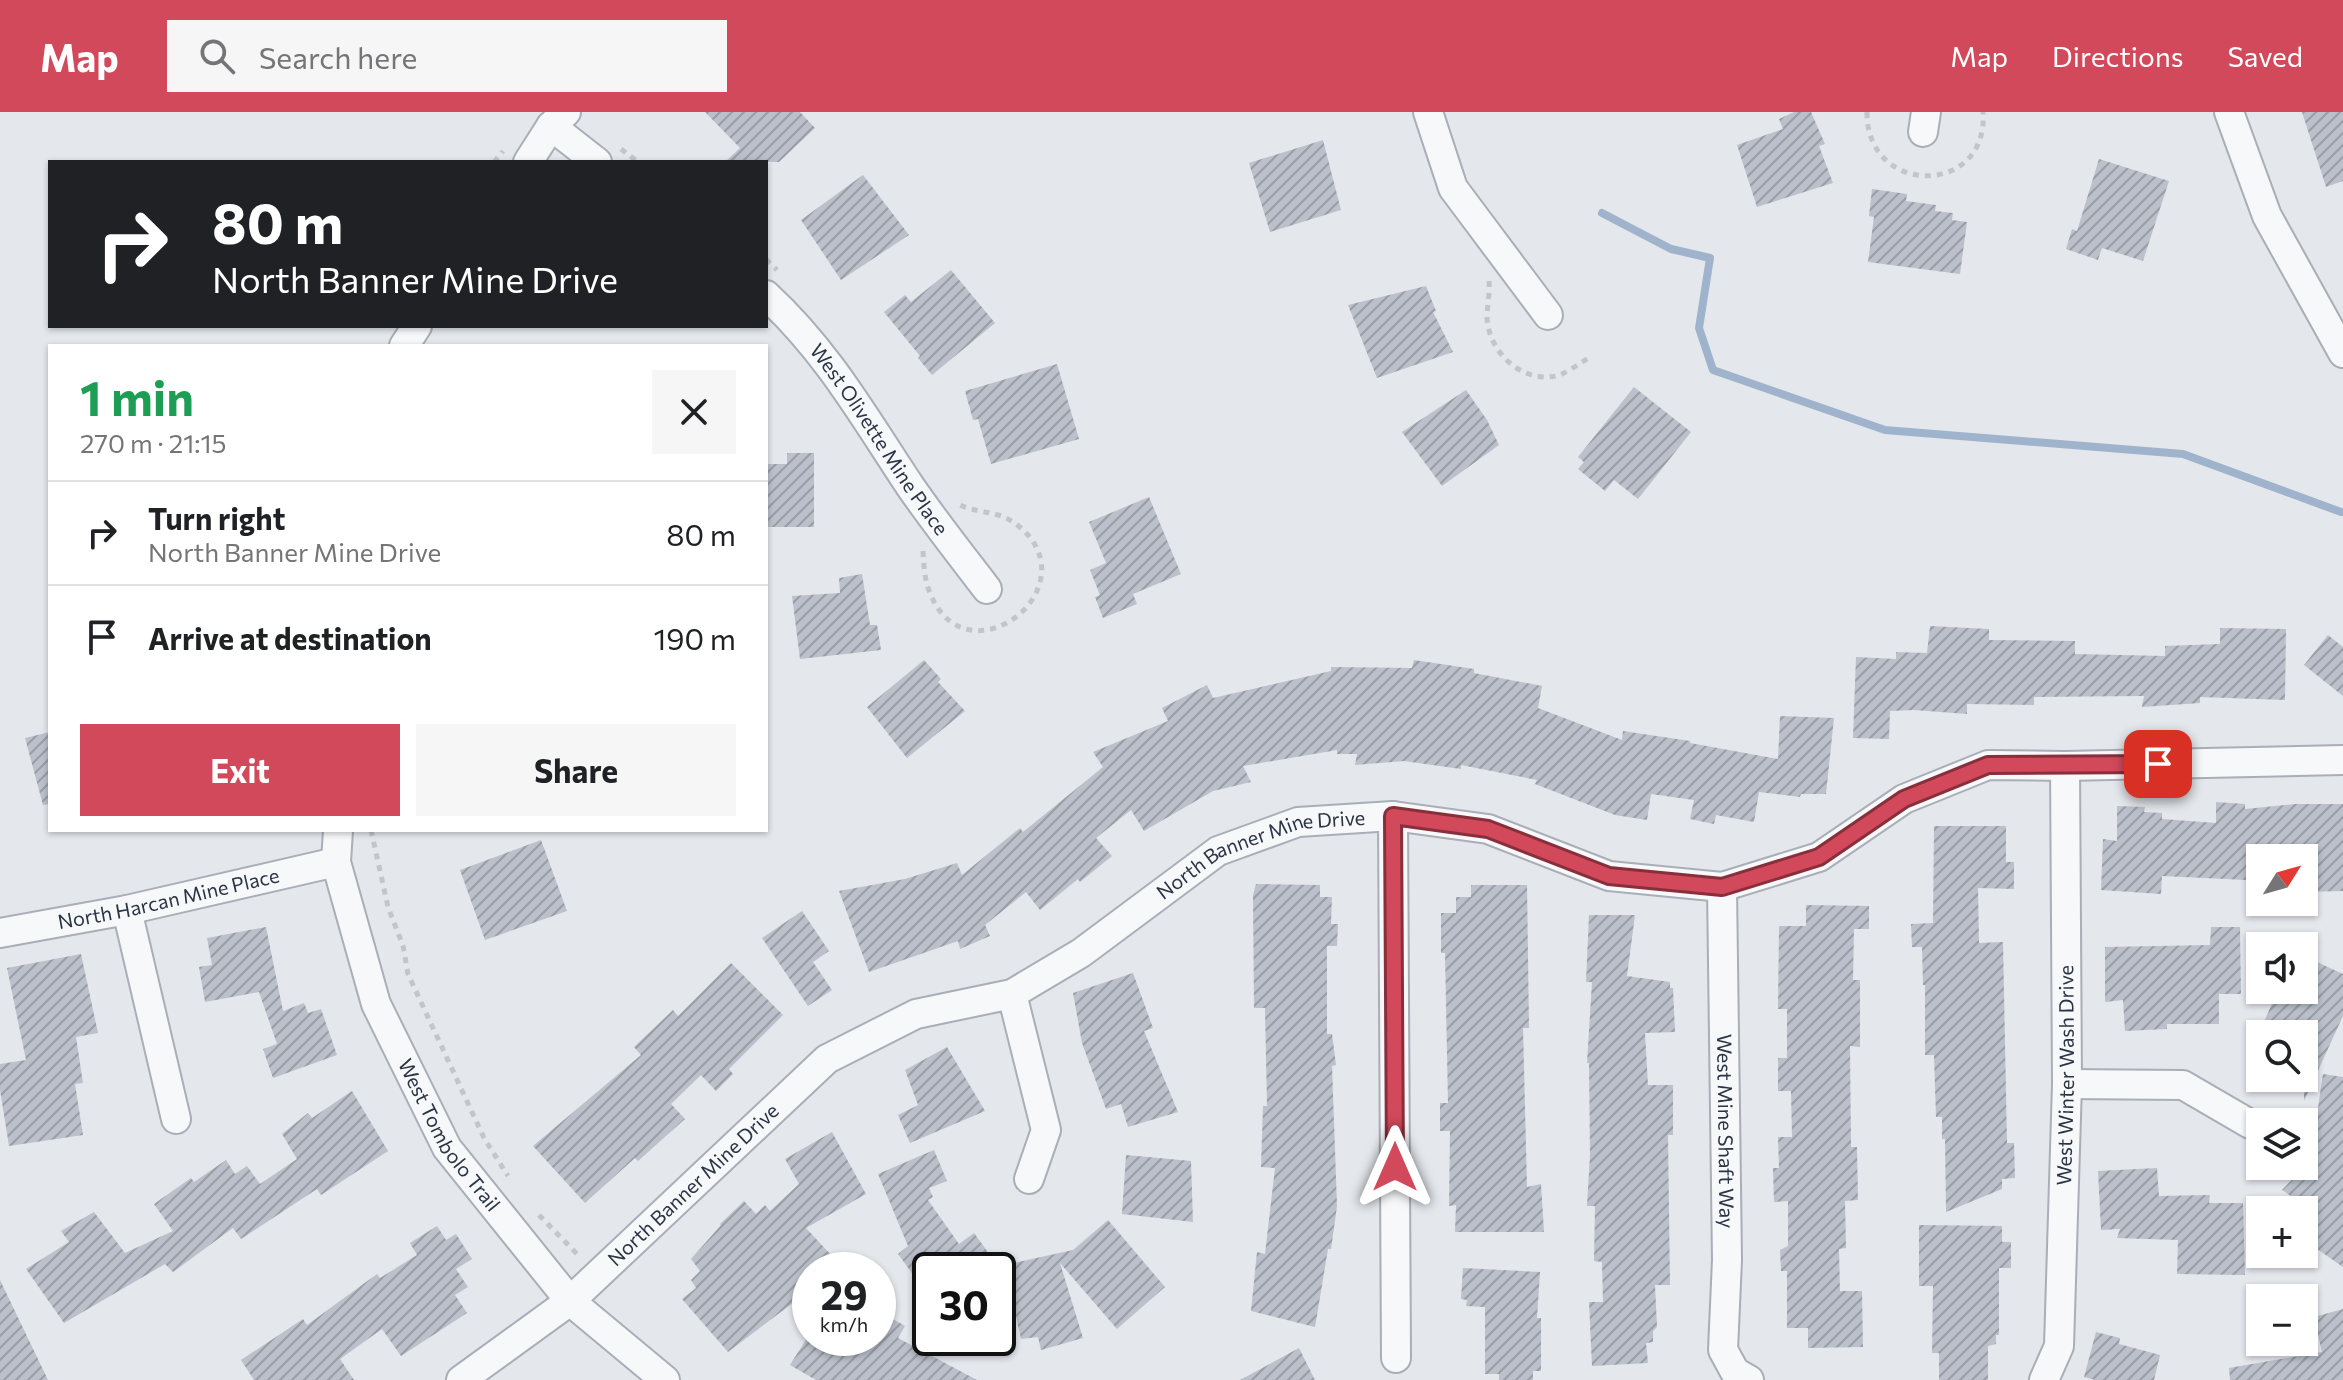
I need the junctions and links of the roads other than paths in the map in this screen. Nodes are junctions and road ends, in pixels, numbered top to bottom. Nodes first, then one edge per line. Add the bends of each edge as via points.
1 (1428, 112) edge
2 (2229, 112) edge
3 (559, 119) edge
4 (529, 160) edge
5 (595, 160) edge
6 (768, 297) edge
7 (1548, 315) dead end
8 (2343, 353) edge
9 (987, 589) dead end
10 (2343, 760) edge
11 (2065, 766) junction
12 (1393, 816) junction
13 (338, 832) edge
14 (336, 862) junction
15 (1722, 887) junction
16 (127, 910) junction
17 (0, 933) edge
18 (1012, 994) junction
19 (2067, 1084) junction
20 (176, 1119) dead end
21 (2246, 1122) edge
22 (1029, 1179) dead end
23 (570, 1301) junction
24 (1396, 1358) dead end
25 (1742, 1376) edge
26 (461, 1380) edge
27 (665, 1380) edge
28 (2044, 1380) edge

1 - 7 street via 1453,188
2 - 8 street via 2267,216
3 - 4 street
3 - 5 street
6 - 9 street, West Olivette Mine Place via 832,367
10 - 11 street, North Banner Mine Drive
11 - 15 street, North Banner Mine Drive via 1988,765 1904,799 1819,857
11 - 19 street, West Winter Wash Drive
12 - 15 street, North Banner Mine Drive via 1488,829 1609,876
12 - 18 street, North Banner Mine Drive via 1298,822 1218,851 1081,953
12 - 24 street
13 - 14 street, West Tombolo Trail
14 - 16 street, North Harcan Mine Place
14 - 23 street, West Tombolo Trail via 376,1004 447,1148
15 - 25 street, West Mine Shaft Way via 1727,1260 1723,1350
16 - 17 street, North Harcan Mine Place
16 - 20 street
18 - 22 street via 1046,1130
18 - 23 street, North Banner Mine Drive via 916,1014 827,1059
19 - 21 street via 2183,1085
19 - 28 street, West Winter Wash Drive via 2059,1346
23 - 26 street, North Banner Mine Drive
23 - 27 street, West Tombolo Trail

